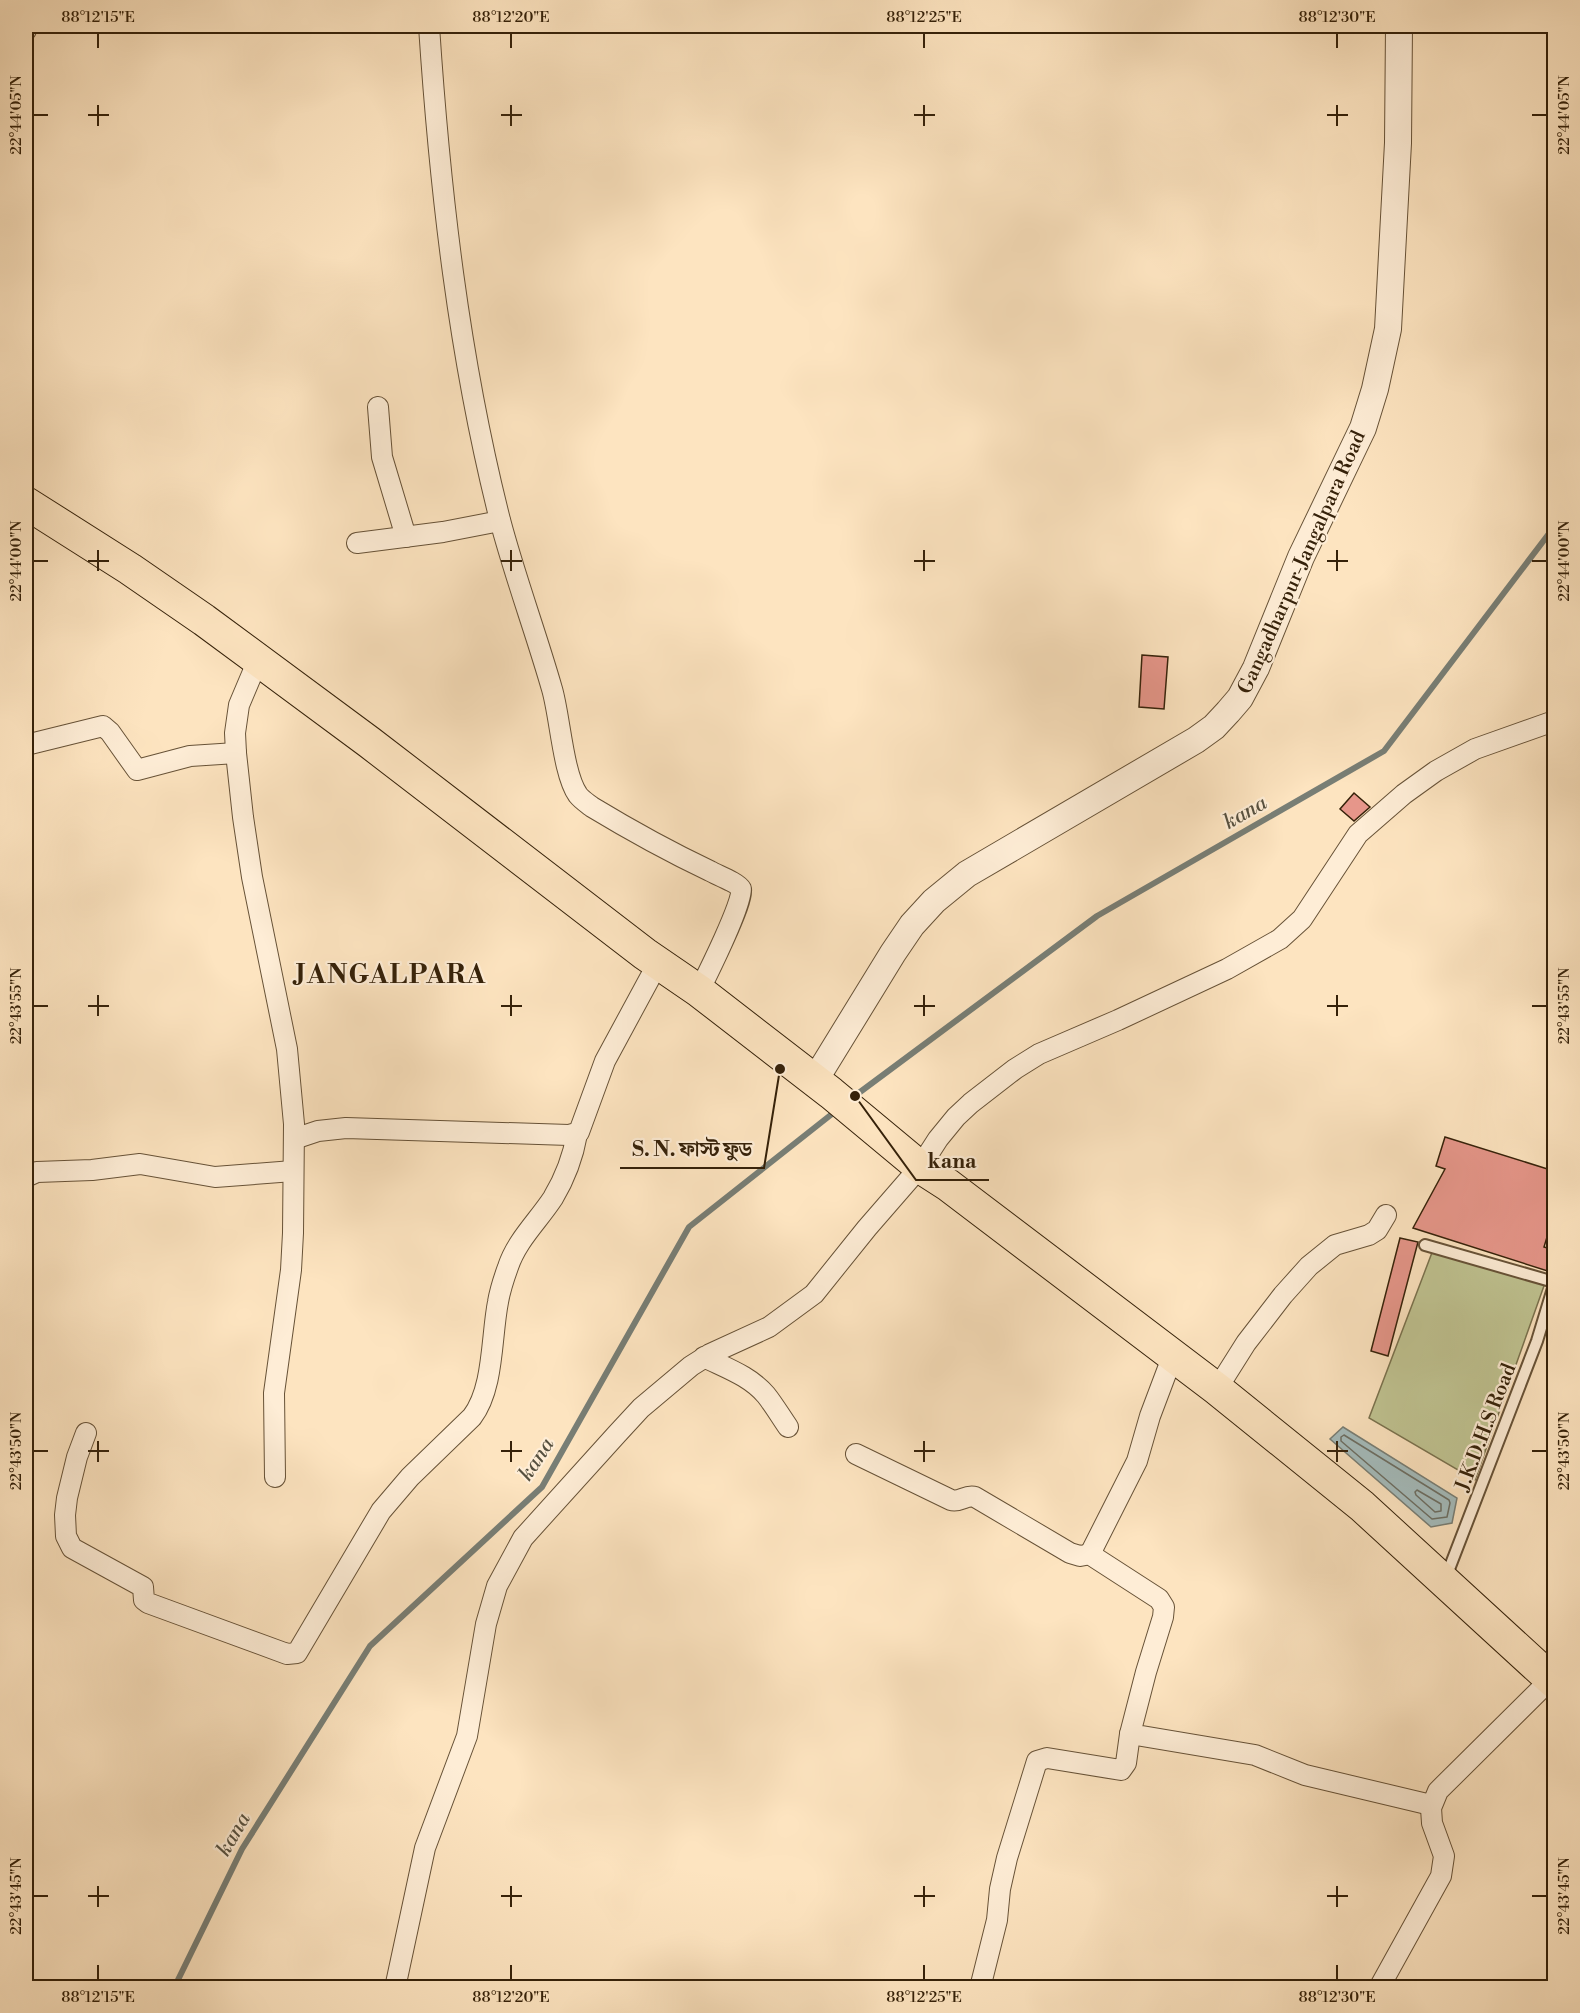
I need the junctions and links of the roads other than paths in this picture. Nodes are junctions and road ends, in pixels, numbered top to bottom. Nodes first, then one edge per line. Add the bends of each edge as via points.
1 (27, 26) edge
2 (429, 26) edge
3 (1399, 26) edge
4 (26, 30) edge
5 (378, 407) dead end
6 (26, 503) edge
7 (500, 521) junction
8 (405, 537) junction
9 (357, 543) dead end
10 (258, 660) junction
11 (1554, 721) edge
12 (26, 745) edge
13 (236, 753) junction
14 (658, 963) junction
15 (699, 991) junction
16 (823, 1086) junction
17 (577, 1134) junction
18 (294, 1139) junction
19 (920, 1167) junction
20 (293, 1171) junction
21 (26, 1177) edge
22 (1386, 1215) dead end
23 (1425, 1245) dead end
24 (1554, 1283) edge
25 (1173, 1355) junction
26 (704, 1358) junction
27 (1217, 1389) junction
28 (788, 1427) dead end
29 (86, 1433) dead end
30 (856, 1454) dead end
31 (275, 1477) dead end
32 (1091, 1554) junction
33 (1445, 1580) junction
34 (1553, 1680) edge
35 (1130, 1734) junction
36 (1431, 1805) junction
37 (395, 1988) edge
38 (980, 1988) edge
39 (1379, 1988) edge

1 - 4 street
2 - 7 street via 453,275 475,407
3 - 16 street, Gangadharpur-Jangalpara Road via 1398,143 1388,329 1382,365 1363,428 1240,698 1214,727 1196,740 967,874 934,901 893,952
5 - 8 street via 382,457
6 - 10 main road via 130,569
7 - 8 street
7 - 15 street via 554,695 578,795 740,887 734,915
8 - 9 street
10 - 13 street via 239,705
10 - 14 main road
11 - 19 street via 1486,744 1436,771 1358,834 1307,912 1280,939 1227,969 1022,1065 956,1117
12 - 13 street via 103,726 137,770 190,756
13 - 18 street via 252,877 287,1049
14 - 15 main road
14 - 17 street via 608,1055
15 - 16 main road
16 - 19 main road
17 - 18 street via 346,1128
17 - 29 street via 562,1182 519,1243 509,1264 498,1300 487,1383 479,1408 381,1511 297,1653 287,1654 148,1603 143,1587 72,1548 65,1531 66,1498
18 - 20 street
19 - 25 main road
19 - 26 street via 814,1294 769,1327
20 - 21 street via 215,1177 140,1164 37,1172
20 - 31 street via 291,1270 274,1393
22 - 27 street via 1377,1230 1335,1245 1309,1266 1246,1343
23 - 24 lane
24 - 33 lane, J.K.D.H.S Road via 1537,1341
25 - 27 main road
25 - 32 street via 1130,1478
26 - 28 street via 756,1386
26 - 37 street via 641,1408 534,1524 500,1578 486,1623 467,1736 425,1848
27 - 33 main road via 1362,1506
30 - 32 street via 951,1500 975,1497 1070,1553
32 - 35 street via 1159,1599 1164,1608
33 - 34 main road
34 - 36 street via 1453,1775
35 - 36 street via 1255,1755 1305,1774
35 - 38 street via 1126,1763 1121,1770 1047,1758 1037,1761 1003,1876
36 - 39 street via 1432,1823 1444,1856 1441,1876

